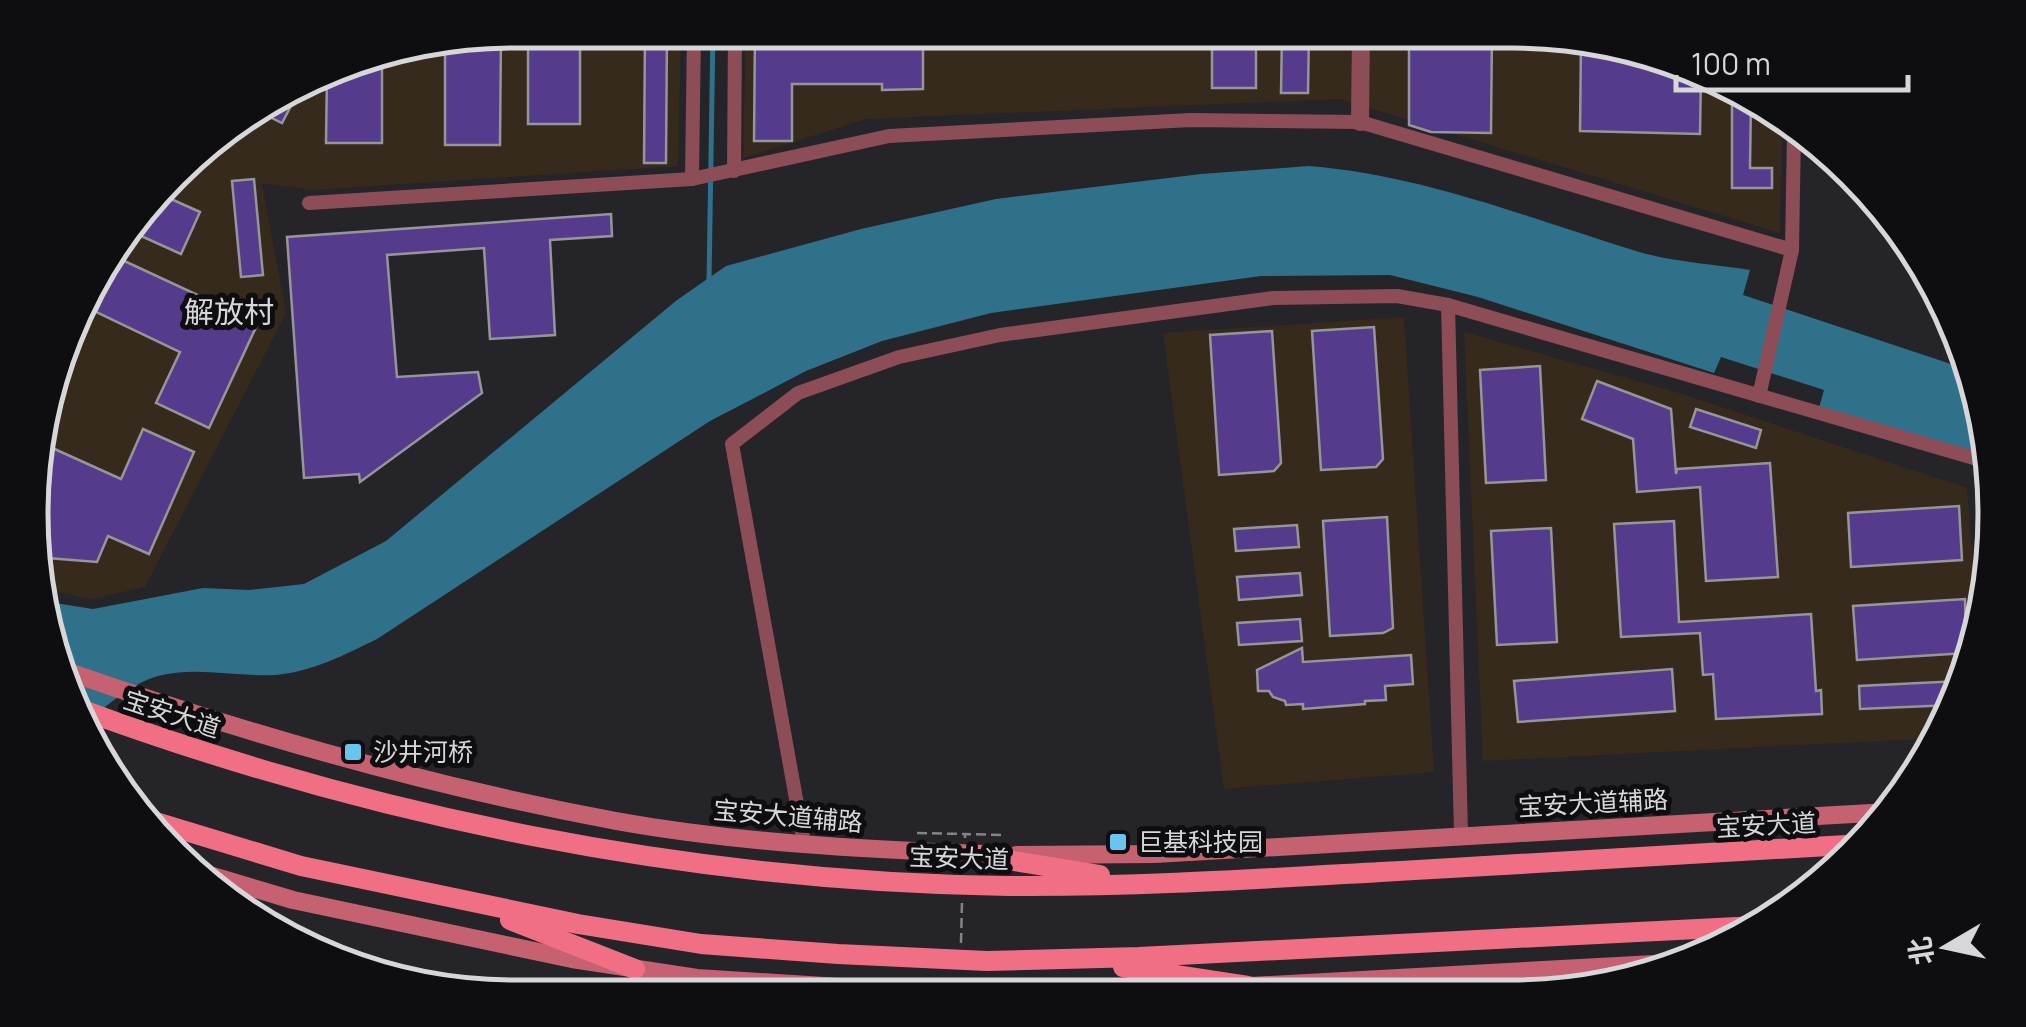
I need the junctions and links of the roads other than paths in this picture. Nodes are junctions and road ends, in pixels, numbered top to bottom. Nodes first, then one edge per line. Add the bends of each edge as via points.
1 (694, 48) edge
2 (734, 48) edge
3 (1361, 48) edge
4 (1360, 122) junction
5 (1794, 142) edge
6 (729, 172) junction
7 (696, 178) junction
8 (309, 203) dead end
9 (1792, 250) junction
10 (1448, 305) junction
11 (1759, 396) junction
12 (1976, 460) edge
13 (77, 675) edge
14 (93, 714) edge
15 (1869, 813) edge
16 (167, 825) edge
17 (1461, 834) junction
18 (804, 844) junction
19 (968, 844) junction
20 (1840, 845) edge
21 (227, 880) edge
22 (1156, 884) junction
23 (456, 900) junction
24 (1726, 928) edge
25 (1066, 959) junction
26 (1627, 965) edge
27 (635, 968) junction
28 (717, 980) edge
29 (1208, 980) edge
30 (1359, 980) edge

1 - 7 street
2 - 6 street
3 - 4 street
4 - 6 street via 1191,120 889,136
4 - 9 street
5 - 9 street
6 - 7 street
7 - 8 street
9 - 11 street
10 - 11 street
10 - 17 street
10 - 18 street via 1398,296 1274,298 1000,335 899,358 798,393 732,444
11 - 12 street
13 - 18 main road, 宝安大道辅路 via 331,757 476,792 618,822
14 - 22 main road, 宝安大道 via 322,786 613,852 863,880
15 - 17 main road, 宝安大道辅路
16 - 23 main road via 302,866
17 - 19 main road, 宝安大道辅路 via 1156,854
18 - 19 main road, 宝安大道辅路
19 - 22 main road
20 - 22 main road, 宝安大道
21 - 27 main road via 293,900
23 - 25 main road via 701,944 968,960
23 - 27 main road
24 - 25 main road
25 - 29 main road
26 - 30 main road
27 - 28 main road

